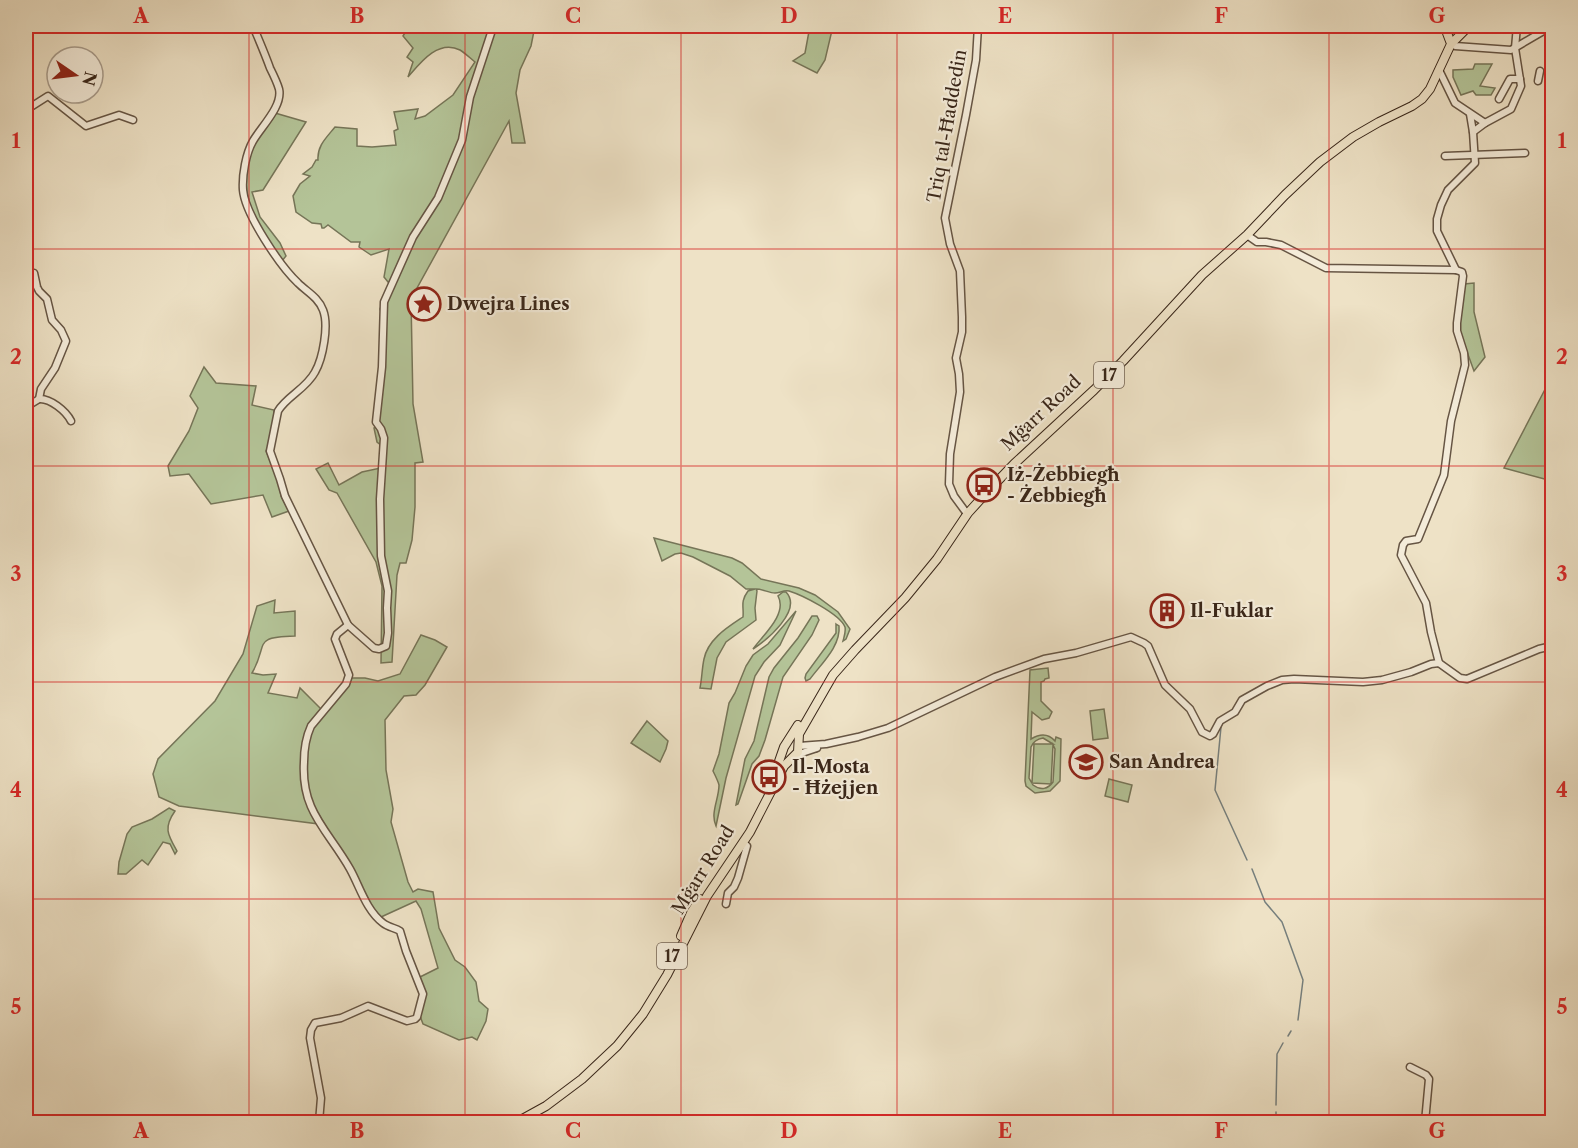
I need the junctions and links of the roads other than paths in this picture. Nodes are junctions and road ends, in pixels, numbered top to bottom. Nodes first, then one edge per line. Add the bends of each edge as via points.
1 (253, 26) edge
2 (490, 26) edge
3 (978, 26) edge
4 (1448, 26) edge
5 (1467, 26) edge
6 (1517, 26) edge
7 (1552, 26) edge
8 (1451, 42) junction
9 (1515, 48) junction
10 (1439, 70) junction
11 (1540, 71) dead end
12 (1520, 79) junction
13 (1538, 81) dead end
14 (1500, 99) dead end
15 (26, 110) edge
16 (1470, 114) junction
17 (133, 120) dead end
18 (1485, 123) junction
19 (1473, 132) junction
20 (1525, 153) dead end
21 (1473, 155) junction
22 (1445, 156) dead end
23 (1247, 235) junction
24 (1456, 270) junction
25 (26, 275) edge
26 (26, 288) edge
27 (39, 399) junction
28 (26, 407) edge
29 (71, 421) dead end
30 (965, 511) junction
31 (346, 626) junction
32 (1552, 646) edge
33 (1439, 663) junction
34 (826, 744) junction
35 (786, 746) junction
36 (798, 750) junction
37 (743, 843) junction
38 (726, 904) dead end
39 (1410, 1067) dead end
40 (532, 1114) junction
41 (319, 1122) edge
42 (512, 1122) edge
43 (517, 1122) edge
44 (538, 1122) edge
45 (1425, 1122) edge

1 - 31 street via 280,91 275,108 252,142 243,191 251,213 284,266 324,312 323,350 315,372 303,388 280,406 270,451 285,496
2 - 31 street via 494,27 470,97 462,140 438,198 413,237 384,302 376,422 384,438 380,499 381,556 388,591 386,646 374,648
3 - 30 street, Triq tal-Ħaddedin via 976,60 945,218 960,271 962,317 956,358 960,392 949,484
4 - 8 main road
5 - 8 main road
6 - 9 street
7 - 9 street
8 - 9 street via 1455,46
8 - 10 main road, Mġarr Road / 17
8 - 30 main road, Mġarr Road / 17 via 1419,96 1351,135 1311,165 1167,305 1078,401 984,487
9 - 12 street
10 - 16 street via 1455,103
10 - 23 main road, Mġarr Road / 17 via 1422,99 1353,137 1320,162
11 - 13 street
12 - 14 street via 1510,79
12 - 18 street via 1511,109
15 - 17 street via 48,96 86,126 119,115
16 - 18 street
16 - 19 street
18 - 19 street
19 - 21 street
20 - 21 street
21 - 22 street
21 - 24 street via 1475,163 1448,190 1437,219 1437,231
23 - 24 street via 1257,242 1281,245 1326,268
23 - 36 main road, Mġarr Road / 17 via 1202,275 1094,390 988,490 905,598 833,675 799,734
24 - 33 street via 1463,276 1457,331 1465,365 1450,422 1442,479 1418,539 1406,541 1401,555 1426,603
25 - 26 street
25 - 27 street via 34,273 52,320 66,341
27 - 28 street
27 - 29 street via 68,413
30 - 35 main road, Mġarr Road / 17 via 902,595 830,672
31 - 41 street via 335,640 349,676 309,731 304,753 307,796 367,904 383,923 400,931 423,995 416,1018 410,1021 368,1006 341,1018 313,1024 310,1038 321,1098
32 - 33 street via 1467,679
33 - 34 street via 1382,680 1282,680 1242,700 1235,712 1220,721 1208,736 1190,709 1165,685 1148,646 1131,637 1044,659 995,677 888,728
34 - 36 street
34 - 36 street
35 - 36 main road via 794,742
35 - 36 main road via 787,755
35 - 42 main road, Mġarr Road / 17 via 747,829 691,913 641,1011 596,1062 544,1103
36 - 37 main road, Mġarr Road / 17 via 784,766
37 - 38 street via 747,846 738,879
37 - 40 main road, Mġarr Road / 17 via 707,896 643,1014 582,1079
39 - 45 street via 1429,1079
40 - 43 main road, Mġarr Road / 17
40 - 44 street

